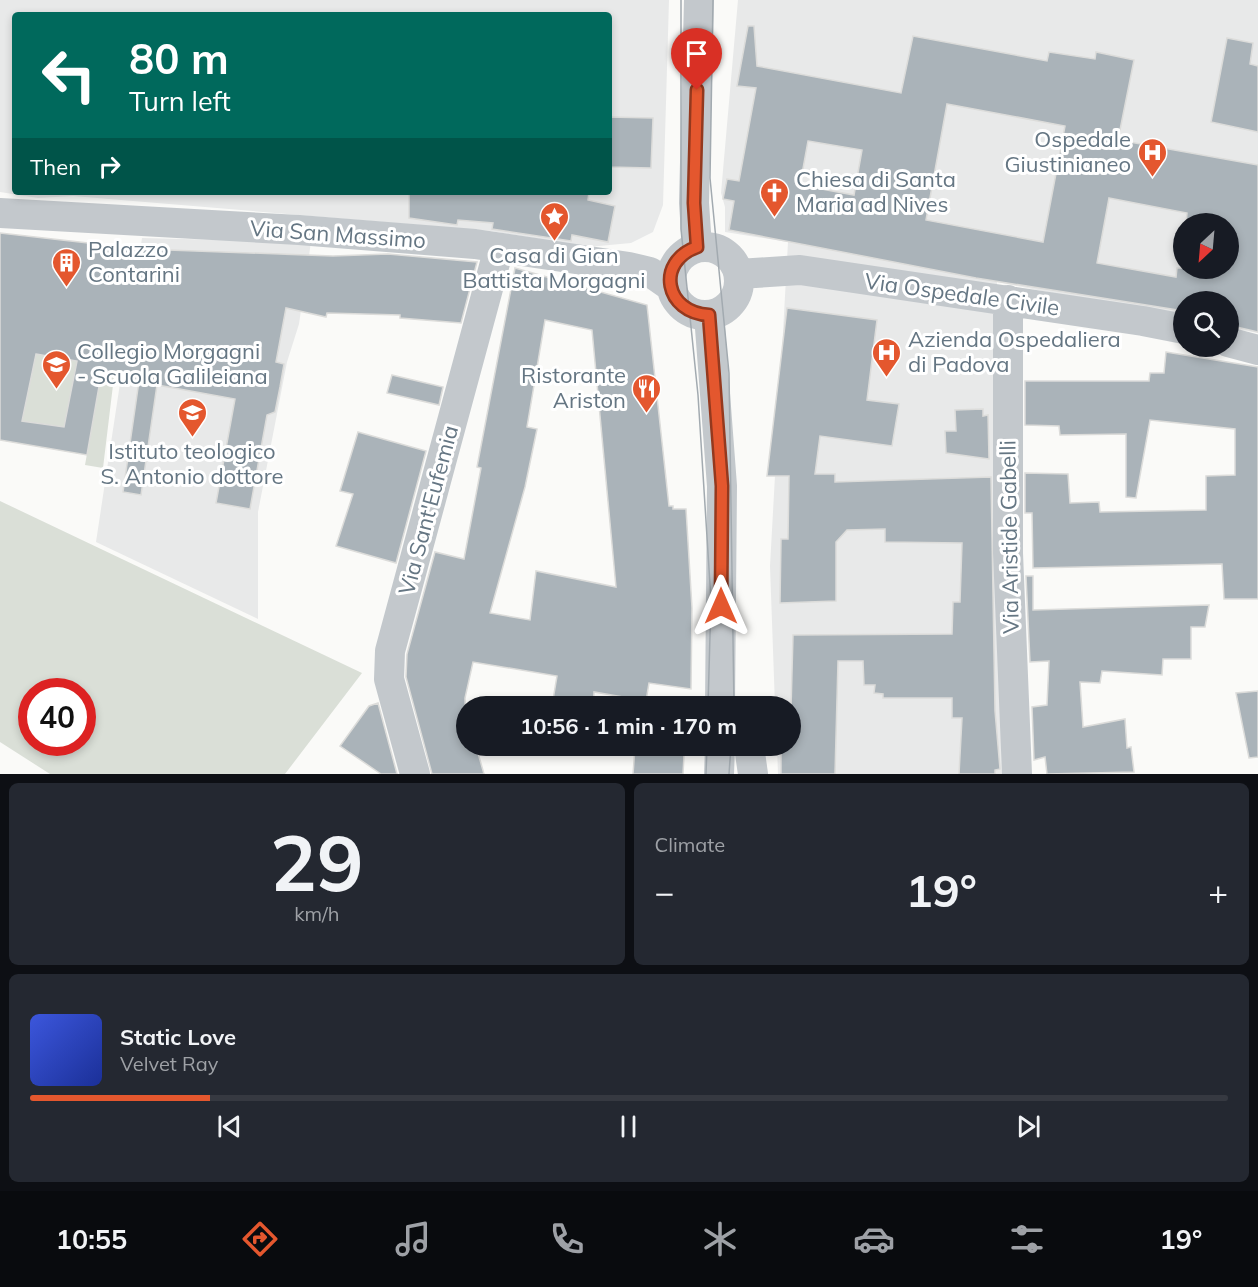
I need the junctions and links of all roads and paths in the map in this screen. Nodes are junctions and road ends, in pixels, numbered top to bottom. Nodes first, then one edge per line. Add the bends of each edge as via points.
1 (699, 0) edge
2 (0, 213) edge
3 (697, 247) junction
4 (499, 248) junction
5 (739, 274) junction
6 (670, 286) junction
7 (1008, 300) junction
8 (709, 315) junction
9 (1173, 327) edge
10 (1239, 345) edge
11 (1258, 350) edge
12 (720, 696) edge
13 (720, 756) edge
14 (750, 756) edge
15 (415, 774) edge
16 (719, 774) edge
17 (753, 774) edge
18 (1017, 774) edge

1 - 3 street via 694,203
2 - 4 street, Via San Massimo via 299,230
3 - 5 street via 712,247 726,253
3 - 6 street via 679,257 670,275
4 - 6 street, Via San Massimo via 629,267 650,272
4 - 15 street, Via Sant'Eufemia via 390,651 389,679
5 - 7 street, Via Ospedale Civile via 800,270
5 - 8 street via 738,293 733,302
6 - 8 street via 679,304 687,310
7 - 9 street, Via Ospedale Civile
7 - 18 street, Via Aristide Gabelli via 1008,553
8 - 12 street via 722,486
10 - 11 street
13 - 16 street
14 - 17 street

